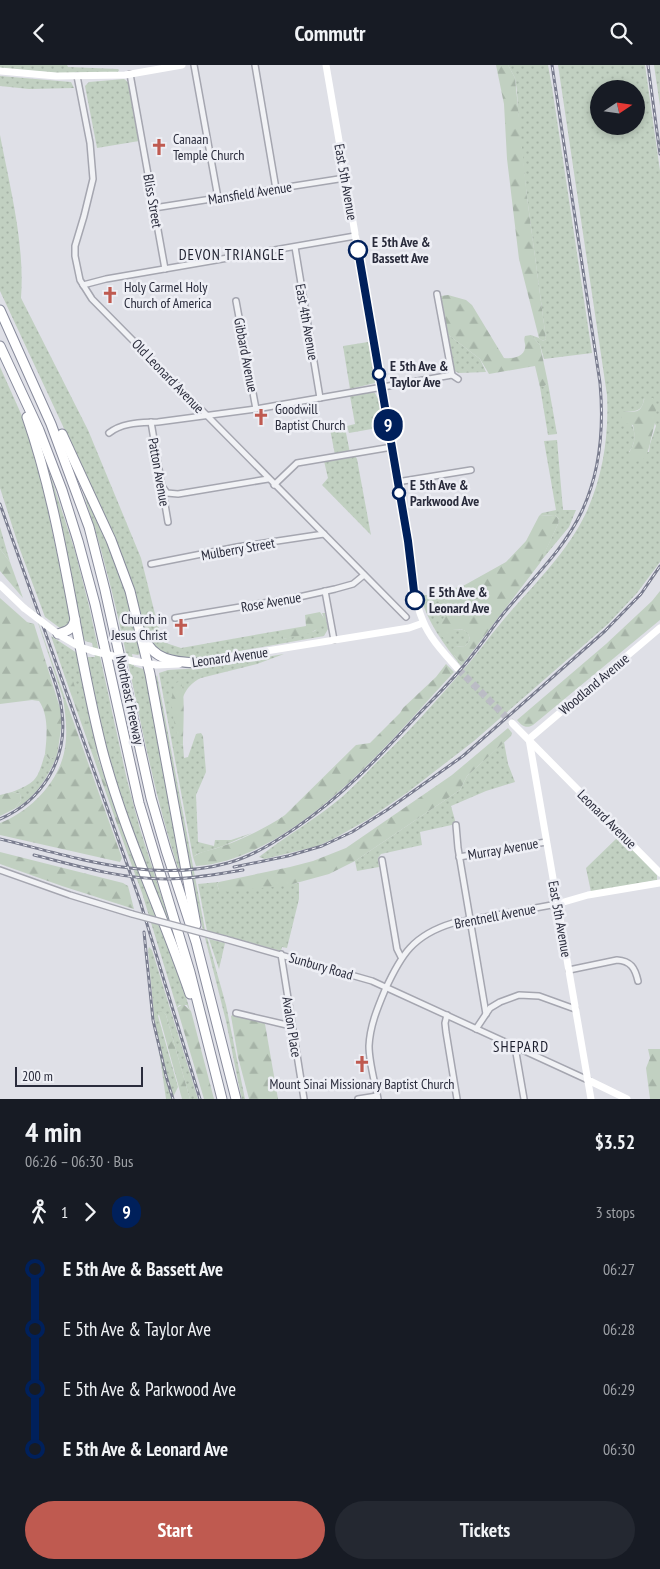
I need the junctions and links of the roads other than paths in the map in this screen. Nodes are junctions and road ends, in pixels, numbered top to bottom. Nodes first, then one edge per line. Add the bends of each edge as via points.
1 (182, 65) edge
2 (194, 65) edge
3 (255, 65) edge
4 (326, 65) edge
5 (155, 67) edge
6 (0, 71) edge
7 (130, 74) junction
8 (77, 76) junction
9 (345, 178) junction
10 (276, 189) junction
11 (218, 198) junction
12 (154, 208) junction
13 (355, 235) junction
14 (294, 247) junction
15 (165, 269) junction
16 (84, 285) junction
17 (437, 294) dead end
18 (236, 301) dead end
19 (0, 310) edge
20 (0, 346) edge
21 (4, 355) junction
22 (452, 375) junction
23 (458, 379) dead end
24 (382, 388) junction
25 (320, 398) junction
26 (256, 409) junction
27 (46, 411) junction
28 (206, 416) junction
29 (151, 423) junction
30 (109, 433) dead end
31 (392, 447) junction
32 (471, 470) dead end
33 (268, 479) junction
34 (398, 483) junction
35 (274, 485) junction
36 (162, 486) junction
37 (168, 521) dead end
38 (324, 534) junction
39 (151, 564) dead end
40 (364, 575) junction
41 (0, 585) edge
42 (325, 591) junction
43 (133, 601) junction
44 (406, 617) dead end
45 (75, 618) junction
46 (175, 618) dead end
47 (423, 623) junction
48 (660, 628) edge
49 (58, 635) junction
50 (334, 640) junction
51 (80, 647) junction
52 (196, 663) junction
53 (147, 664) junction
54 (458, 669) tunnel mouth
55 (512, 723) tunnel mouth
56 (528, 739) junction
57 (456, 825) dead end
58 (546, 842) junction
59 (459, 857) junction
60 (382, 860) dead end
61 (0, 870) edge
62 (660, 873) edge
63 (660, 883) edge
64 (557, 904) junction
65 (469, 920) junction
66 (281, 955) junction
67 (401, 957) junction
68 (568, 970) junction
69 (638, 981) dead end
70 (386, 987) junction
71 (575, 1009) junction
72 (236, 1013) dead end
73 (486, 1014) junction
74 (447, 1015) junction
75 (202, 1019) junction
76 (291, 1025) junction
77 (476, 1029) junction
78 (222, 1045) junction
79 (515, 1047) junction
80 (588, 1080) junction
81 (377, 1097) edge
82 (222, 1099) edge
83 (236, 1099) edge
84 (304, 1099) edge
85 (358, 1099) edge
86 (457, 1099) edge
87 (524, 1099) edge
88 (591, 1099) edge
89 (628, 1099) edge

1 - 5 main road
2 - 11 street
3 - 10 street
4 - 9 main road, East 5th Avenue
5 - 7 main road
6 - 8 main road
7 - 8 main road
7 - 12 street, Bliss Street
8 - 16 street, Old Leonard Avenue via 90,143 93,179 75,246 78,274
9 - 10 street, Mansfield Avenue
9 - 13 main road, East 5th Avenue
10 - 11 street, Mansfield Avenue
11 - 12 street, Mansfield Avenue
12 - 15 street, Bliss Street
13 - 14 street
13 - 24 main road, East 5th Avenue
14 - 15 street
14 - 25 street, East 4th Avenue
15 - 16 street
16 - 28 street, Old Leonard Avenue via 92,299
17 - 22 street
18 - 26 street, Gibbard Avenue
19 - 27 highway, Northeast Freeway
20 - 21 highway, Northeast Freeway
21 - 45 highway via 40,456
21 - 75 highway, Northeast Freeway via 47,451 78,541 139,803
22 - 23 street
22 - 24 street
24 - 25 street
24 - 31 main road, East 5th Avenue
25 - 26 street
26 - 28 street
27 - 43 highway via 58,426 101,518
27 - 78 highway, Northeast Freeway via 91,534 152,798 196,942
28 - 29 street
28 - 33 street, Old Leonard Avenue
29 - 30 street via 124,425
29 - 36 street, Patton Avenue
31 - 34 main road, East 5th Avenue
31 - 35 street via 297,463
32 - 34 street
33 - 35 street, Old Leonard Avenue
33 - 36 street via 178,494 167,493
34 - 47 main road, East 5th Avenue via 412,585
35 - 38 street, Old Leonard Avenue
36 - 37 street, Patton Avenue
38 - 39 street, Mulberry Street
38 - 40 street, Old Leonard Avenue
40 - 42 street, Rose Avenue via 353,584
40 - 44 street, Old Leonard Avenue
41 - 49 main road, Leonard Avenue, bridge via 24,609
42 - 46 street, Rose Avenue
42 - 50 street
43 - 52 highway via 145,640 154,652 169,660
43 - 53 highway
45 - 49 highway via 73,627
45 - 51 highway
47 - 50 main road, Leonard Avenue
47 - 54 main road
48 - 56 main road, Woodland Avenue
49 - 51 main road, Leonard Avenue
50 - 52 main road, Leonard Avenue
51 - 53 main road, Leonard Avenue, bridge
51 - 75 highway via 119,805 196,1011
52 - 53 main road, Leonard Avenue
53 - 78 highway via 194,918
55 - 56 main road, Leonard Avenue
56 - 58 main road, East 5th Avenue
56 - 62 main road, Leonard Avenue
57 - 59 street
58 - 59 street, Murray Avenue
58 - 64 main road, East 5th Avenue
59 - 65 street
60 - 67 street
61 - 66 street, Sunbury Road, bridge via 132,914
63 - 64 main road, Brentnell Avenue
64 - 65 street, Brentnell Avenue
64 - 68 main road, East 5th Avenue
65 - 67 street, Brentnell Avenue via 428,932
65 - 73 street
66 - 70 street, Sunbury Road
66 - 76 street, Avalon Place
67 - 70 street, Brentnell Avenue
68 - 69 street via 624,960 634,967
68 - 71 main road, East 5th Avenue
70 - 74 street, Sunbury Road
70 - 81 street, Brentnell Avenue via 370,1033
71 - 73 street via 539,996 519,995 500,1002
71 - 80 main road, East 5th Avenue
72 - 76 street
73 - 77 street
74 - 77 street, Sunbury Road
74 - 86 street via 446,1032
75 - 82 highway, Northeast Freeway
76 - 84 street, Avalon Place
77 - 79 street, Sunbury Road
78 - 83 highway, Northeast Freeway
79 - 80 street, Sunbury Road
79 - 87 street
80 - 88 main road, East 5th Avenue
80 - 89 main road, Sunbury Road
81 - 85 street

